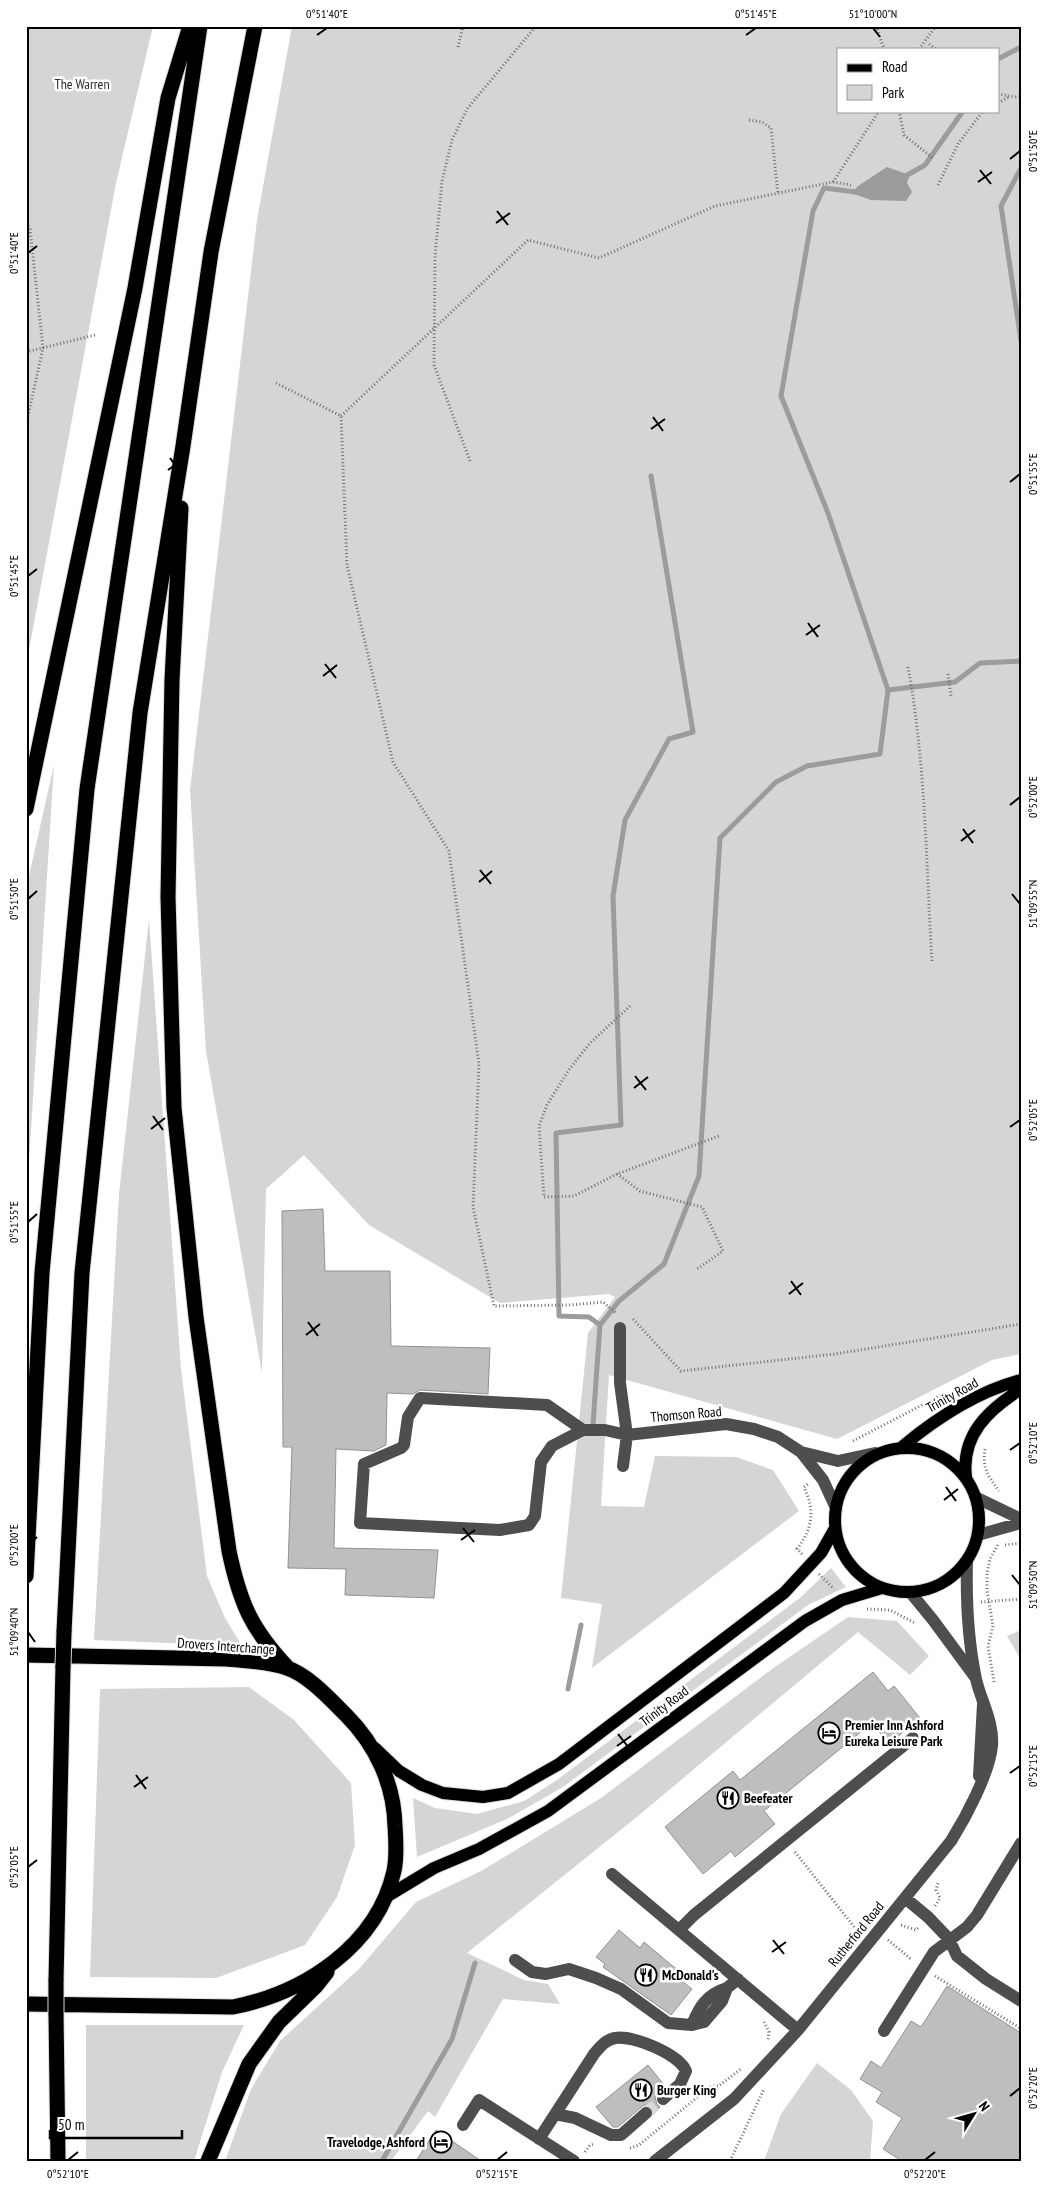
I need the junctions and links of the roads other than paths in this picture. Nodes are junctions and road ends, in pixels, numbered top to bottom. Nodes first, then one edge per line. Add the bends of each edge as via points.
1 (190, 26) edge
2 (200, 26) edge
3 (255, 26) edge
4 (183, 446) junction
5 (26, 809) edge
6 (622, 1320) road end
7 (1021, 1380) edge
8 (1021, 1389) edge
9 (583, 1430) junction
10 (627, 1435) junction
11 (904, 1446) junction
12 (801, 1452) junction
13 (875, 1453) junction
14 (623, 1466) dead end
15 (966, 1477) junction
16 (977, 1498) junction
17 (835, 1506) junction
18 (1021, 1521) edge
19 (834, 1530) junction
20 (978, 1535) junction
21 (967, 1561) junction
22 (26, 1576) edge
23 (882, 1588) junction
24 (910, 1592) junction
25 (26, 1655) edge
26 (288, 1668) junction
27 (976, 1679) junction
28 (913, 1738) dead end
29 (371, 1745) junction
30 (1021, 1843) edge
31 (612, 1874) dead end
32 (386, 1897) junction
33 (905, 1898) junction
34 (679, 1930) junction
35 (949, 1939) junction
36 (515, 1960) dead end
37 (333, 1964) junction
38 (738, 1979) junction
39 (1021, 2001) edge
40 (26, 2004) edge
41 (798, 2030) junction
42 (884, 2031) dead end
43 (663, 2099) tunnel mouth
44 (646, 2113) tunnel mouth
45 (555, 2114) junction
46 (463, 2124) dead end
47 (539, 2139) junction
48 (58, 2161) edge
49 (208, 2161) edge
50 (574, 2161) edge
51 (655, 2161) edge

1 - 5 highway via 168,98 135,288
2 - 22 highway via 87,789 42,1273
3 - 4 highway via 211,252
4 - 26 highway via 172,680 168,897 174,1108 196,1317 236,1586 251,1622 265,1644
4 - 48 highway, bridge via 140,713 82,1273 62,1666 56,1981
6 - 10 street via 620,1383
7 - 11 main road, Trinity Road via 1000,1386 953,1410 929,1424
8 - 15 main road, Trinity Road via 1000,1403 979,1426 964,1460
9 - 9 street via 552,1446 541,1462 535,1516 529,1525 500,1530 360,1523 364,1464 401,1448 408,1417 420,1398 547,1405
9 - 10 street, Thomson Road via 606,1430
10 - 12 street, Thomson Road via 726,1424 778,1437
10 - 14 street
11 - 13 main road, Trinity Road
11 - 15 main road, Trinity Road via 930,1450 948,1460
12 - 13 street, Thomson Road via 838,1461
12 - 17 street, Thomson Road via 820,1476
13 - 17 main road, Trinity Road via 852,1471
15 - 16 main road, Trinity Road
16 - 18 street
16 - 20 main road, Trinity Road
17 - 19 main road, Trinity Road
18 - 20 street
19 - 23 main road, Trinity Road via 845,1558 859,1575
19 - 29 main road, Trinity Road via 821,1553 784,1593 559,1764 508,1793 483,1797 443,1793 399,1771
20 - 21 main road, Trinity Road
21 - 24 main road, Trinity Road via 953,1576 935,1587
21 - 27 street via 966,1602
23 - 24 main road, Trinity Road
23 - 32 main road, Trinity Road via 842,1600 805,1621 548,1811 479,1849 434,1868
24 - 27 street
25 - 26 highway, Drovers Interchange via 227,1660
26 - 29 highway, Drovers Interchange via 332,1701
27 - 33 street, Rutherford Road via 984,1703 979,1784 965,1819 951,1841
28 - 34 street
29 - 32 highway, Drovers Interchange via 390,1784 395,1808 395,1870
30 - 35 street via 978,1914 967,1927
31 - 34 street
32 - 37 highway, Drovers Interchange via 370,1924
33 - 35 street via 928,1916
33 - 41 street, Rutherford Road
34 - 38 street
35 - 39 street via 957,1956 986,1980
35 - 42 street via 934,1952
36 - 38 street via 532,1972 546,1974 569,1969 596,1978 621,1990 668,2023 692,2026 704,2022 722,2001 727,1988
37 - 40 highway, Drovers Interchange via 286,1991 233,2007
37 - 49 highway via 316,1986 279,2022 249,2064
38 - 41 street
41 - 51 street, Rutherford Road via 734,2099
43 - 45 street via 680,2084 686,2071 683,2062 673,2054 626,2037 613,2038 602,2044
44 - 45 street via 621,2135 611,2136 575,2118
45 - 47 street
46 - 47 street via 479,2100
47 - 50 street

